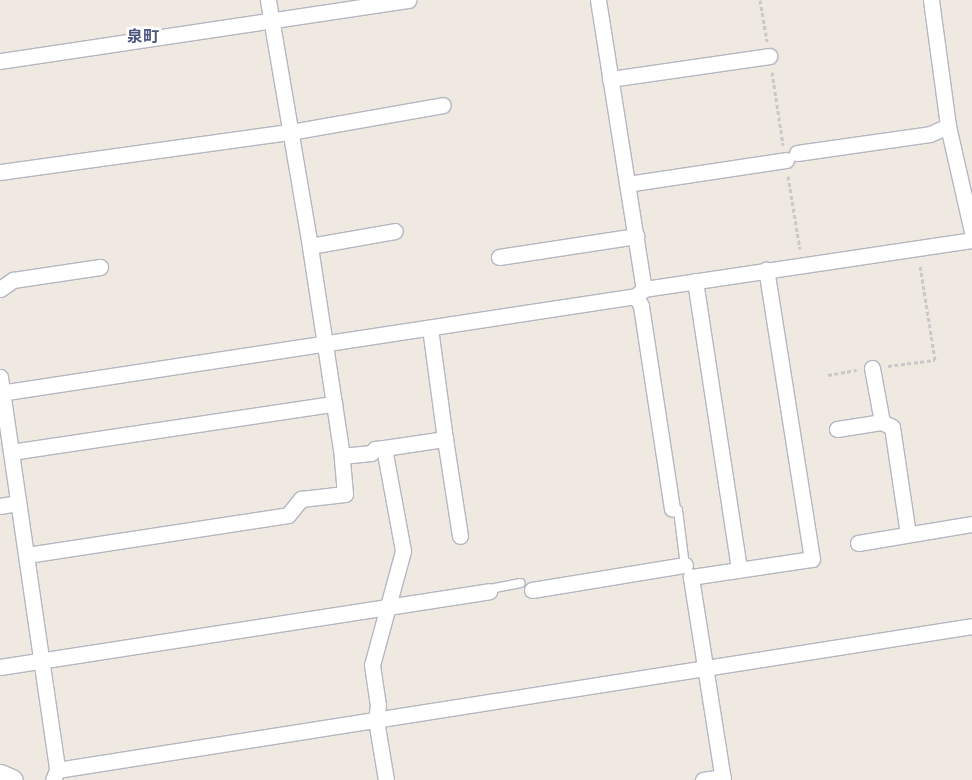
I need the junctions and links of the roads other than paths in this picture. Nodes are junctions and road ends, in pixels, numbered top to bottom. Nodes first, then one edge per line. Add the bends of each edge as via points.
1 (268, 0) edge
2 (408, 0) edge
3 (598, 0) edge
4 (931, 0) edge
5 (271, 20) junction
6 (769, 56) road end
7 (0, 61) edge
8 (610, 79) junction
9 (443, 105) dead end
10 (948, 126) junction
11 (290, 132) junction
12 (0, 172) edge
13 (627, 184) junction
14 (395, 231) dead end
15 (972, 232) edge
16 (636, 236) junction
17 (972, 240) edge
18 (310, 246) junction
19 (499, 256) dead end
20 (100, 267) dead end
21 (766, 270) junction
22 (694, 281) junction
23 (0, 289) edge
24 (640, 293) junction
25 (430, 328) junction
26 (325, 343) junction
27 (872, 368) road end
28 (0, 377) edge
29 (1, 392) edge
30 (334, 404) junction
31 (882, 422) junction
32 (837, 429) dead end
33 (445, 439) junction
34 (384, 448) junction
35 (11, 452) junction
36 (342, 456) junction
37 (17, 503) junction
38 (0, 506) edge
39 (672, 509) joint
40 (972, 524) edge
41 (908, 534) junction
42 (460, 536) dead end
43 (858, 543) dead end
44 (27, 555) junction
45 (739, 570) junction
46 (688, 571) junction
47 (526, 587) joint
48 (489, 591) joint
49 (387, 608) junction
50 (972, 626) edge
51 (42, 661) junction
52 (0, 667) edge
53 (705, 668) junction
54 (376, 720) junction
55 (0, 775) edge
56 (55, 775) edge
57 (723, 779) edge
58 (12, 780) edge
59 (386, 780) edge
60 (703, 780) edge

1 - 5 street
2 - 5 street
3 - 8 street
4 - 10 street
5 - 7 street
5 - 11 street
6 - 8 street
8 - 13 street
9 - 11 street
10 - 13 street via 930,134
10 - 15 street
11 - 12 street
11 - 18 street
13 - 16 street
14 - 18 street
16 - 19 street
16 - 24 street
17 - 21 street
18 - 26 street
20 - 23 street via 13,280
21 - 22 street
21 - 45 street via 812,559
22 - 24 street
22 - 45 street
24 - 25 street
24 - 39 street
25 - 26 street
25 - 33 street
26 - 29 street
26 - 30 street
27 - 31 street
28 - 29 street
29 - 35 street
30 - 35 street
30 - 36 street
31 - 32 street
31 - 41 street via 892,427
33 - 34 street
33 - 42 street
34 - 36 street
34 - 49 street via 403,551
35 - 37 street
36 - 44 street via 345,494 302,500 288,515
37 - 38 street
37 - 44 street
39 - 46 lane via 678,510
40 - 41 street
41 - 43 street
44 - 51 street
45 - 46 street
46 - 47 street
46 - 53 street
47 - 48 lane
48 - 49 street
49 - 51 street
49 - 54 street via 372,664 378,705
50 - 53 street
51 - 52 street
51 - 56 street
53 - 54 street
53 - 57 street
54 - 56 street
54 - 59 street
55 - 58 main road
57 - 60 street

